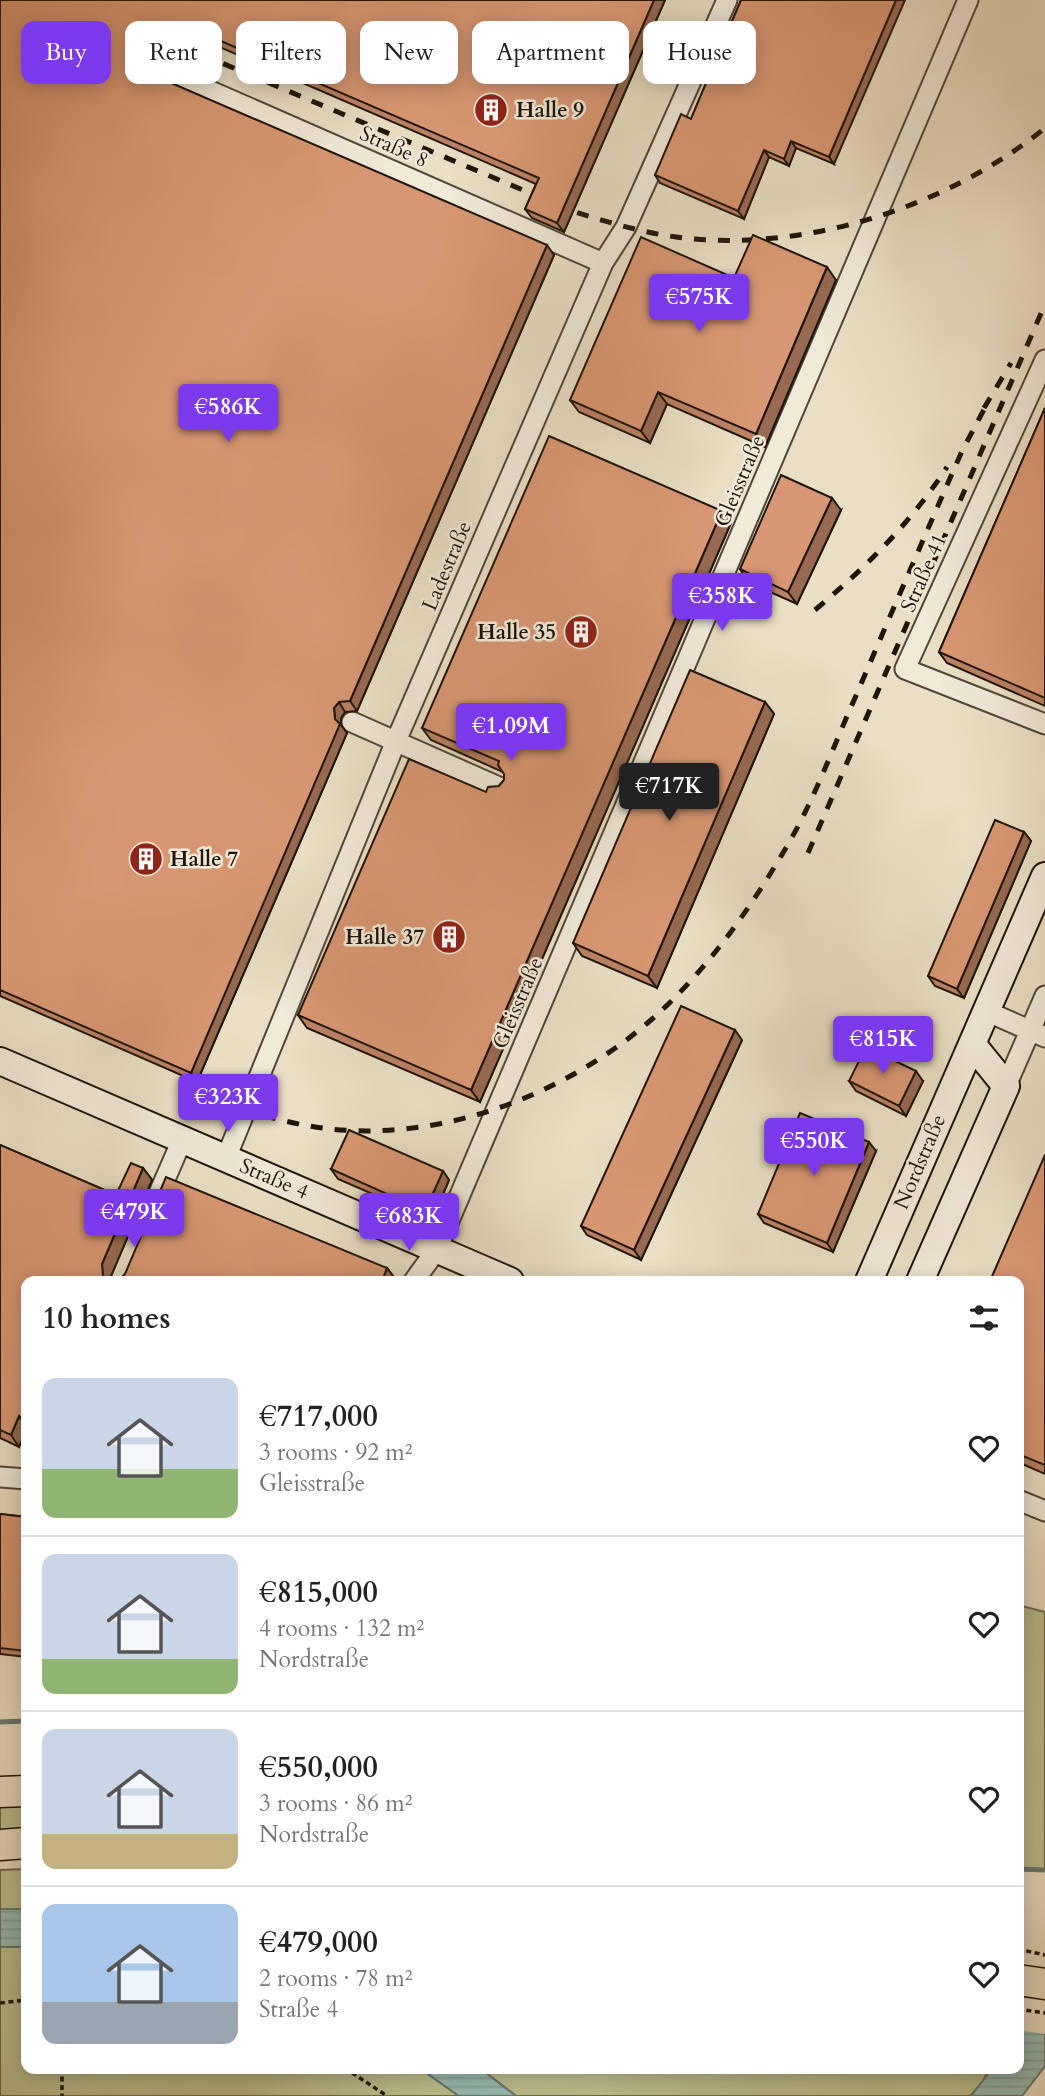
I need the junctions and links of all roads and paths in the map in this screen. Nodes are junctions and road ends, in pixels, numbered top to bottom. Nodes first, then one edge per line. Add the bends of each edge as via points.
1 (727, 0) edge
2 (968, 0) edge
3 (194, 84) edge
4 (603, 263) junction
5 (1045, 360) edge
6 (352, 722) dead end
7 (1045, 724) edge
8 (396, 741) junction
9 (502, 788) edge
10 (1045, 876) edge
11 (1045, 996) edge
12 (986, 1011) junction
13 (1037, 1034) edge
14 (972, 1044) junction
15 (0, 1061) edge
16 (1006, 1086) junction
17 (182, 1140) junction
18 (226, 1158) junction
19 (149, 1217) edge
20 (437, 1250) junction
21 (418, 1276) edge
22 (498, 1276) edge
23 (871, 1276) edge
24 (922, 1276) edge
25 (0, 1476) edge
26 (21, 1478) edge
27 (1024, 1502) edge
28 (1045, 1511) edge
29 (21, 1791) edge
30 (0, 1792) edge
31 (21, 1843) edge
32 (0, 1844) edge
33 (1024, 1950) edge
34 (1045, 1955) edge
35 (21, 2001) edge
36 (0, 2003) edge
37 (1024, 2010) edge
38 (1045, 2013) edge
39 (62, 2074) edge
40 (354, 2074) edge
41 (62, 2096) edge
42 (387, 2096) edge

1 - 4 street, Ladestraße via 626,227
2 - 20 street, Gleisstraße
3 - 4 street, Straße 8
4 - 8 street, Ladestraße
5 - 7 street, Straße 41 via 905,669
6 - 8 street
8 - 9 street
8 - 18 street, Ladestraße
10 - 12 street, Nordstraße
11 - 13 street
12 - 13 street
12 - 14 street, Nordstraße
13 - 16 street
14 - 16 street
14 - 23 street, Nordstraße
15 - 17 street, Straße 4
16 - 24 street
17 - 18 street, Straße 4
17 - 19 street
18 - 20 street, Straße 4
20 - 21 street, Gleisstraße
20 - 22 street, Straße 4
25 - 26 street
27 - 28 street
29 - 30 main road
31 - 32 main road
33 - 34 path
35 - 36 path
37 - 38 path
39 - 41 path
40 - 42 path

